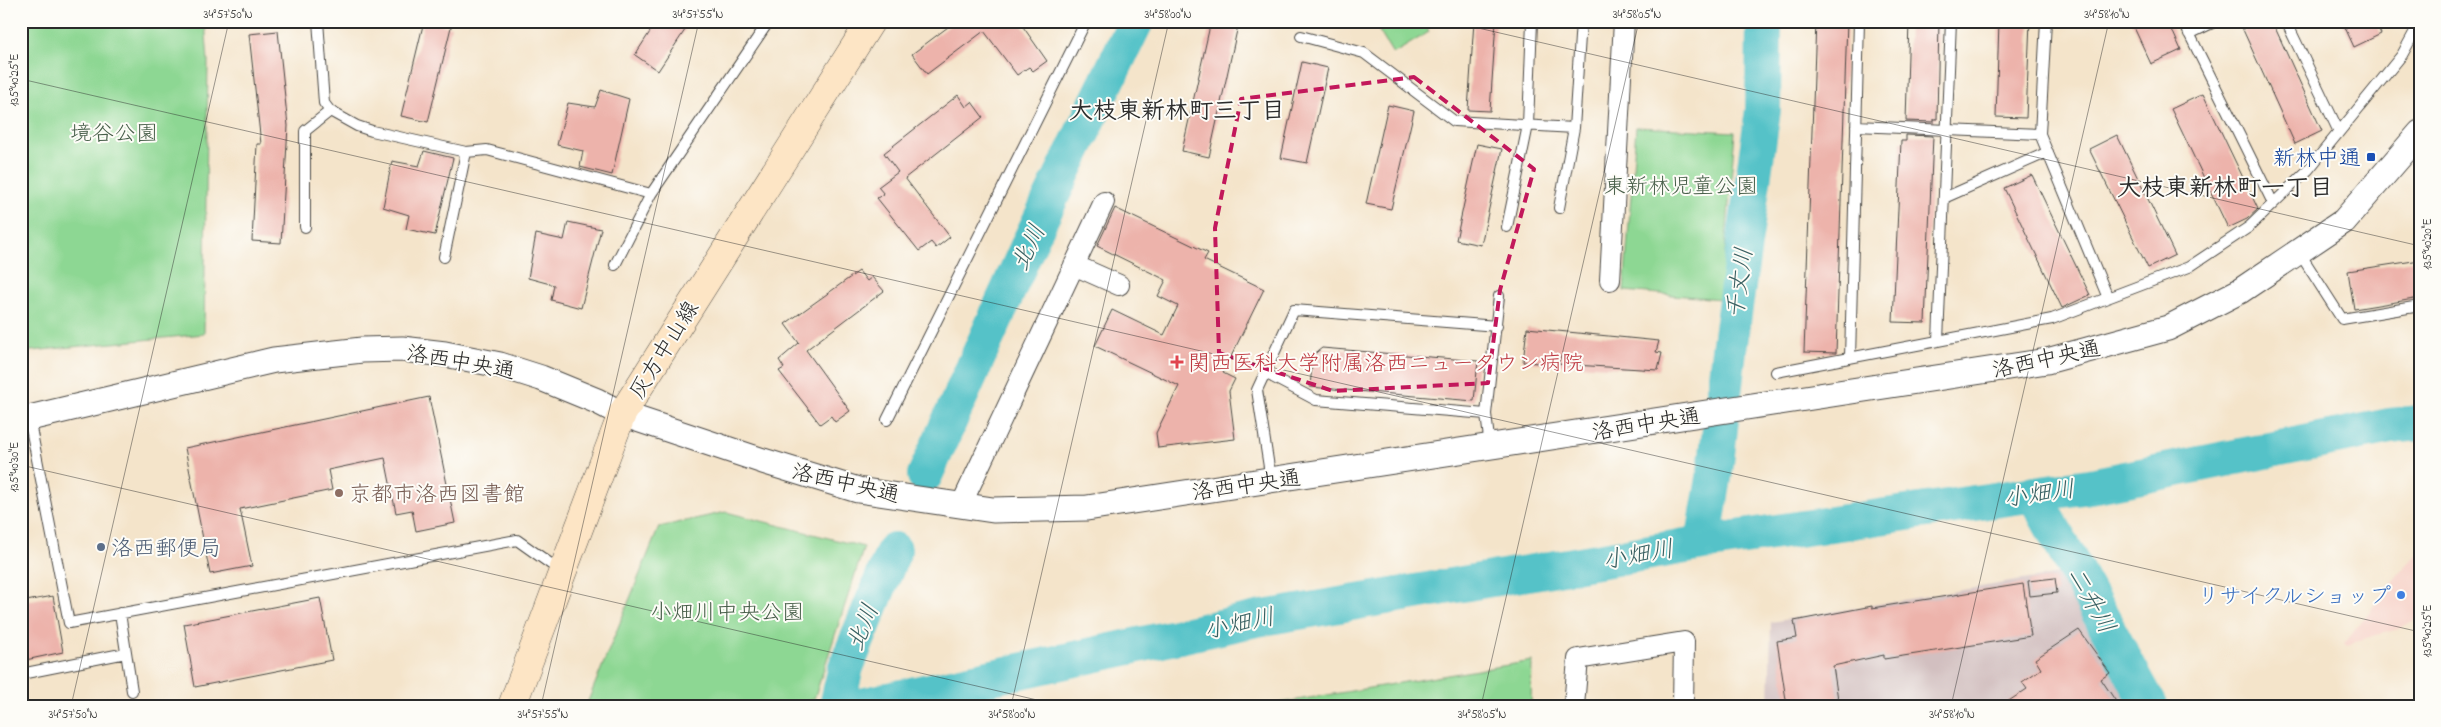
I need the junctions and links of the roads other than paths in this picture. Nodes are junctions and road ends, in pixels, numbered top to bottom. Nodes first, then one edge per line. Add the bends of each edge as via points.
1 (318, 21) edge
2 (769, 21) edge
3 (871, 21) edge
4 (1086, 21) edge
5 (1532, 21) edge
6 (1581, 21) edge
7 (1624, 21) edge
8 (1858, 21) edge
9 (1951, 21) edge
10 (2046, 21) edge
11 (2183, 21) edge
12 (2216, 21) edge
13 (2286, 21) edge
14 (2420, 22) edge
15 (2189, 34) junction
16 (1301, 36) dead end
17 (330, 111) junction
18 (1528, 125) junction
19 (1856, 126) junction
20 (1574, 128) junction
21 (1947, 131) junction
22 (2339, 132) junction
23 (2420, 133) edge
24 (2040, 134) junction
25 (466, 152) junction
26 (2048, 152) junction
27 (651, 194) junction
28 (1944, 198) junction
29 (1104, 202) dead end
30 (2273, 203) junction
31 (1559, 208) dead end
32 (1507, 226) dead end
33 (305, 227) dead end
34 (2299, 252) junction
35 (444, 257) dead end
36 (615, 265) dead end
37 (1074, 265) junction
38 (1610, 280) dead end
39 (1119, 285) dead end
40 (1499, 296) dead end
41 (2108, 298) junction
42 (2420, 306) edge
43 (1497, 326) junction
44 (1938, 341) junction
45 (1850, 358) junction
46 (1776, 372) dead end
47 (1265, 373) junction
48 (622, 414) junction
49 (1486, 414) junction
50 (25, 419) edge
51 (887, 420) dead end
52 (1490, 447) junction
53 (1271, 480) junction
54 (961, 505) junction
55 (562, 572) junction
56 (120, 613) junction
57 (126, 653) junction
58 (21, 674) edge
59 (132, 691) dead end
60 (512, 706) edge
61 (1574, 706) edge
62 (1683, 706) edge

1 - 17 lane via 324,103
2 - 27 lane
3 - 48 main road, 灰方中山線
4 - 51 lane
5 - 18 lane
6 - 20 lane
7 - 38 street
8 - 19 lane
9 - 21 lane
10 - 24 lane
11 - 15 lane
12 - 15 lane
13 - 22 lane
14 - 22 lane via 2402,55
15 - 30 lane
16 - 18 lane via 1364,53 1454,121
17 - 25 lane via 372,131
17 - 33 lane via 305,131
18 - 20 lane
18 - 32 lane
19 - 21 lane
19 - 45 lane
20 - 31 lane
21 - 24 lane
21 - 28 lane
22 - 30 lane via 2308,170
23 - 34 street, 洛西中央通 via 2344,221
24 - 26 lane
25 - 27 lane via 487,150
25 - 35 lane
26 - 28 lane
26 - 41 lane
27 - 36 lane
28 - 44 lane
29 - 37 street
30 - 41 lane via 2249,227 2189,267
34 - 42 lane via 2342,320
34 - 52 street, 洛西中央通 via 2240,291 2168,328 2047,361
37 - 39 street
37 - 54 street
40 - 43 lane
41 - 44 lane via 2052,319
43 - 47 lane via 1294,310
43 - 49 lane
44 - 45 lane
45 - 46 lane
47 - 49 lane via 1316,400
47 - 53 lane via 1257,390
48 - 50 street, 洛西中央通 via 549,381 500,365 402,349 274,360
48 - 54 street, 洛西中央通 via 858,490
48 - 55 main road, 灰方中山線
49 - 52 lane
50 - 56 lane via 69,623
52 - 53 street, 洛西中央通
53 - 54 street, 洛西中央通 via 1087,508 993,510
55 - 56 lane via 517,540
55 - 60 main road, 灰方中山線
56 - 57 lane
57 - 58 lane
57 - 59 lane
61 - 62 street via 1578,659 1684,642

